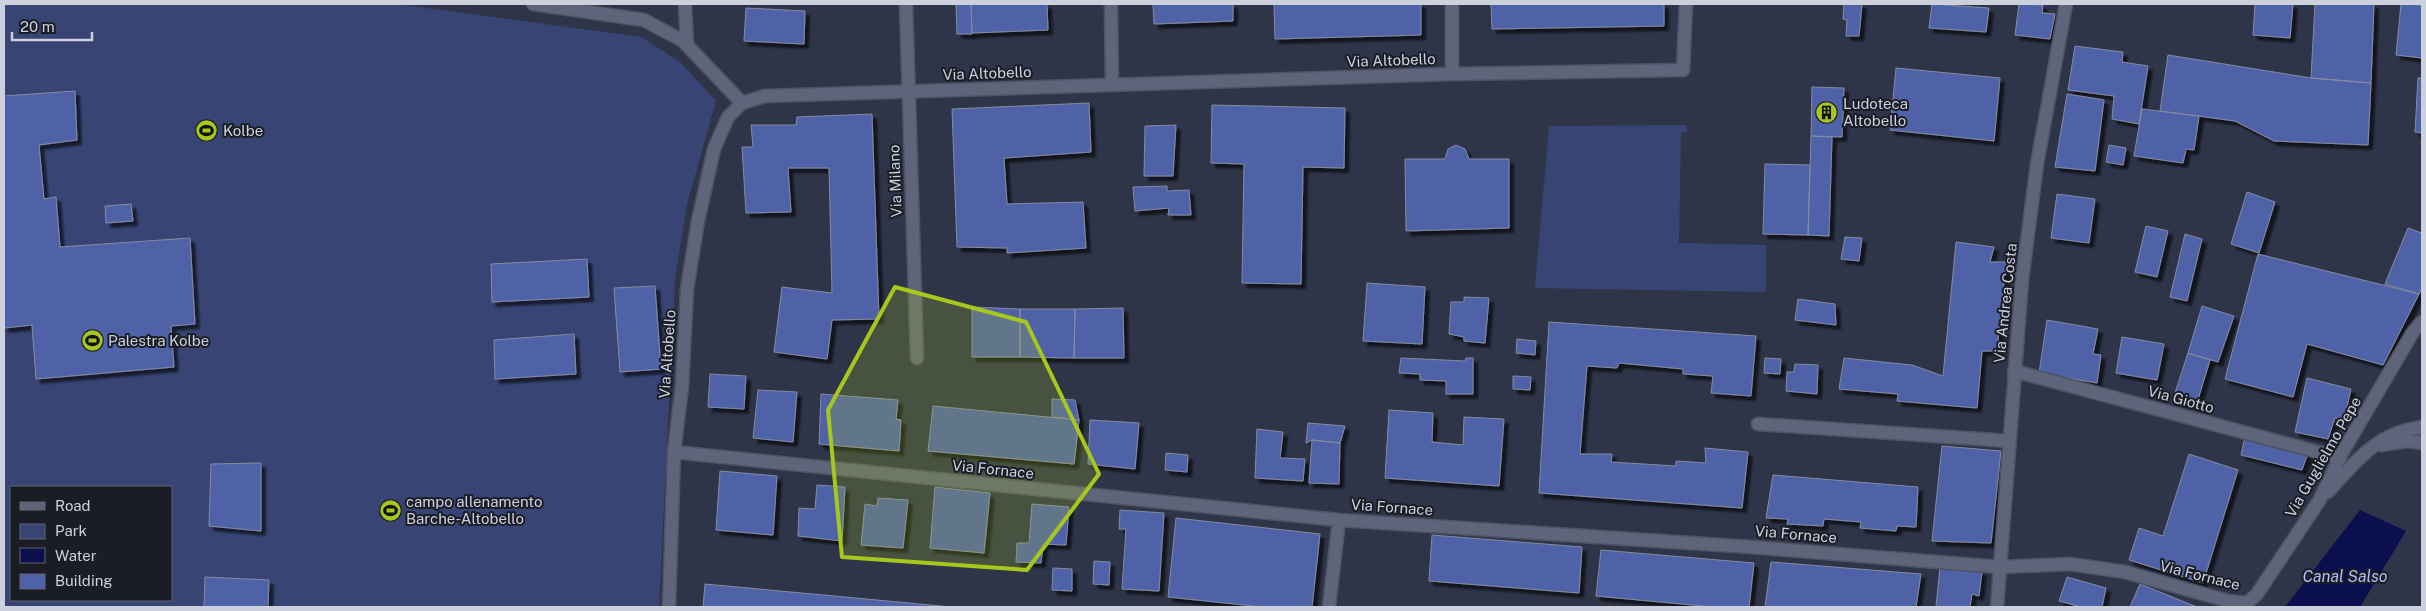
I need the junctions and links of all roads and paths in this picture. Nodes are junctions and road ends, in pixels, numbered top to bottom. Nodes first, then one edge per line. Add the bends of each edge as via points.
1 (533, 4) edge
2 (684, 4) edge
3 (906, 4) edge
4 (1111, 4) edge
5 (1452, 4) edge
6 (1686, 4) edge
7 (2066, 4) edge
8 (687, 45) junction
9 (1452, 74) junction
10 (1112, 86) junction
11 (908, 92) junction
12 (742, 103) junction
13 (2422, 322) edge
14 (917, 358) dead end
15 (2014, 372) junction
16 (1758, 424) dead end
17 (2422, 428) edge
18 (2009, 441) junction
19 (2422, 443) edge
20 (674, 452) junction
21 (2365, 452) junction
22 (2340, 458) junction
23 (2319, 501) junction
24 (1339, 520) junction
25 (2000, 567) junction
26 (2246, 603) joint
27 (669, 607) edge
28 (1329, 607) edge
29 (1997, 607) edge

1 - 8 street via 644,20
2 - 8 street
3 - 11 street, Via Milano
4 - 10 street
5 - 9 street
6 - 9 street, Via Altobello via 1683,70
7 - 15 street, Via Andrea Costa via 2037,164
8 - 12 street
9 - 10 street, Via Altobello
10 - 11 street, Via Altobello
11 - 12 street, Via Altobello via 765,96
11 - 14 street, Via Milano
12 - 20 street, Via Altobello via 728,117 714,149 698,221 687,289 682,386
13 - 22 street, Via Guglielmo Pepe via 2413,332
15 - 18 street, Via Andrea Costa
15 - 22 street, Via Giotto
16 - 18 street
17 - 21 street via 2407,429 2385,438
18 - 25 street, Via Andrea Costa
19 - 21 street via 2392,443
20 - 24 street, Via Fornace
20 - 27 street, Via Altobello
21 - 23 street
22 - 23 street, Via Guglielmo Pepe
23 - 26 street, Via Guglielmo Pepe via 2257,594
24 - 25 street, Via Fornace via 1751,546
24 - 28 street, Via Fornace
25 - 26 street, Via Fornace via 2070,564 2125,572 2228,601
25 - 29 street, Via Andrea Costa

